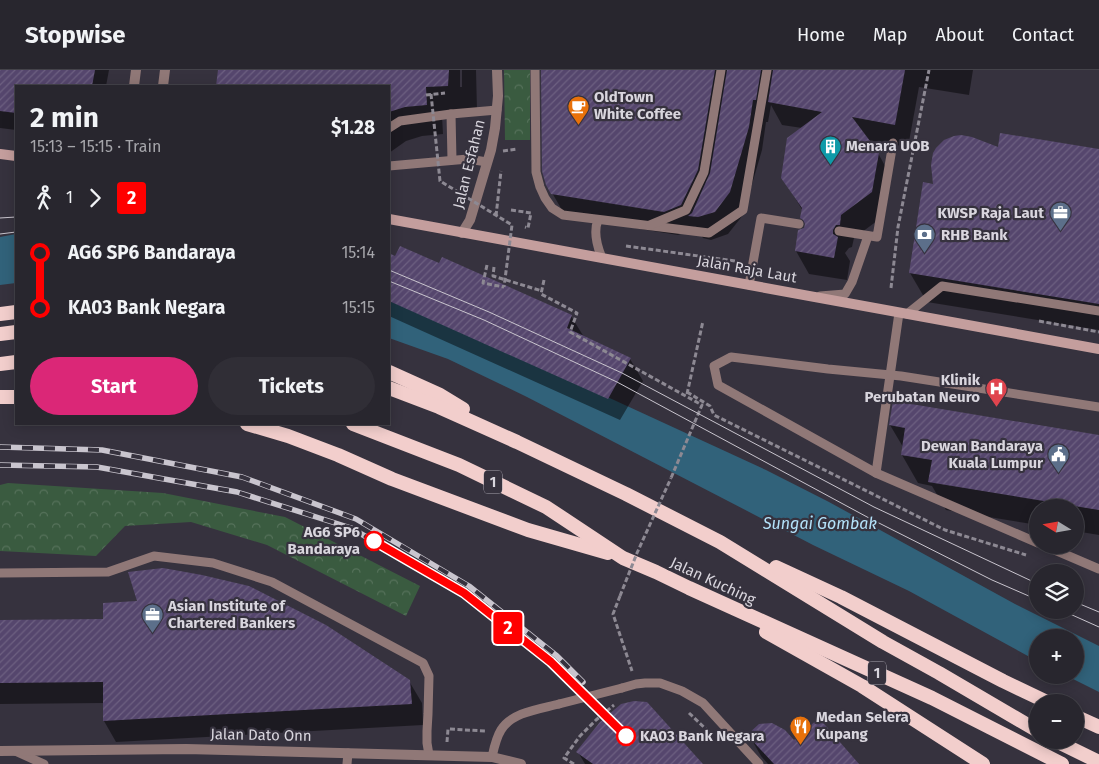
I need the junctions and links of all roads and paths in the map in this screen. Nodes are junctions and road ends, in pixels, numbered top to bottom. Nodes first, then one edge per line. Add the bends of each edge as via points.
1 (136, 70) edge
2 (165, 70) edge
3 (497, 70) edge
4 (535, 70) edge
5 (721, 70) edge
6 (767, 70) edge
7 (929, 70) edge
8 (134, 85) edge
9 (163, 85) edge
10 (445, 93) dead end
11 (431, 94) junction
12 (426, 95) dead end
13 (497, 110) junction
14 (450, 114) junction
15 (390, 127) edge
16 (894, 143) dead end
17 (517, 149) dead end
18 (503, 151) dead end
19 (0, 154) edge
20 (15, 156) edge
21 (452, 160) junction
22 (487, 162) junction
23 (390, 166) edge
24 (501, 169) dead end
25 (511, 210) dead end
26 (496, 216) junction
27 (390, 219) edge
28 (598, 220) junction
29 (799, 224) dead end
30 (512, 225) junction
31 (647, 226) junction
32 (839, 231) dead end
33 (462, 233) junction
34 (868, 236) junction
35 (622, 245) dead end
36 (602, 258) junction
37 (735, 261) dead end
38 (486, 265) dead end
39 (494, 267) dead end
40 (505, 280) junction
41 (544, 280) dead end
42 (749, 285) junction
43 (891, 288) dead end
44 (542, 291) junction
45 (815, 296) junction
46 (1099, 311) edge
47 (15, 312) edge
48 (903, 313) junction
49 (0, 314) edge
50 (703, 321) dead end
51 (15, 332) edge
52 (0, 334) edge
53 (1099, 349) edge
54 (15, 362) edge
55 (0, 364) edge
56 (390, 372) edge
57 (890, 375) junction
58 (390, 388) edge
59 (687, 395) junction
60 (15, 397) edge
61 (0, 398) edge
62 (1099, 407) edge
63 (250, 425) edge
64 (357, 425) edge
65 (517, 442) junction
66 (876, 473) junction
67 (1029, 539) edge
68 (720, 542) junction
69 (1064, 554) edge
70 (623, 558) junction
71 (1035, 558) dead end
72 (1099, 569) edge
73 (0, 573) edge
74 (689, 588) junction
75 (634, 676) dead end
76 (1030, 694) edge
77 (618, 702) dead end
78 (684, 707) dead end
79 (1084, 720) edge
80 (1029, 726) edge
81 (1099, 728) edge
82 (492, 731) dead end
83 (714, 737) dead end
84 (447, 744) dead end
85 (1072, 749) edge
86 (0, 751) edge
87 (15, 751) junction
88 (348, 753) junction
89 (429, 755) junction
90 (492, 757) junction
91 (1099, 762) edge
92 (44, 764) edge
93 (347, 764) edge
94 (521, 764) edge
95 (574, 764) edge
96 (759, 764) edge
97 (983, 764) edge
98 (1062, 764) edge

1 - 8 street
2 - 9 street
3 - 13 street, Jalan Esfahan
4 - 28 lane via 536,172 540,188 552,208 563,215
5 - 31 lane via 704,172 686,210
6 - 31 lane via 743,210 709,233
7 - 43 path via 898,227
10 - 11 path
11 - 12 path
11 - 26 path, bridge via 440,181
13 - 14 lane
13 - 22 street, Jalan Esfahan
14 - 15 lane via 400,121
14 - 21 lane
16 - 34 lane via 877,237
17 - 18 path
19 - 20 main road
21 - 22 lane
21 - 23 lane
22 - 33 street, Jalan Esfahan via 470,220
24 - 26 path
25 - 30 path via 531,213 528,228
26 - 30 path, bridge
27 - 33 main road, Jalan Raja Laut
28 - 31 lane
28 - 36 lane via 595,232
29 - 42 lane via 761,218
30 - 40 path, bridge
32 - 34 lane
33 - 36 main road, Jalan Raja Laut
34 - 45 lane via 852,282 844,294
35 - 37 path
36 - 42 main road, Jalan Raja Laut
38 - 40 path via 483,283 504,287
39 - 40 path via 493,276
40 - 44 path
41 - 44 path
42 - 45 main road, Jalan Raja Laut
44 - 59 path via 541,294 577,313 570,332
45 - 48 main road, Jalan Raja Laut
46 - 48 lane via 942,286
47 - 49 highway
48 - 53 main road, Jalan Raja Laut
48 - 57 lane
50 - 59 path
51 - 52 highway
54 - 55 highway
56 - 65 highway via 440,395
57 - 62 lane
57 - 66 lane
57 - 66 lane via 731,356 714,366 718,385
58 - 65 highway, 1 via 440,406
59 - 71 path via 710,406 714,415 946,530
59 - 75 path, bridge via 702,405 612,614
60 - 61 highway
63 - 70 highway via 288,436 392,480 528,530
64 - 70 highway, Jalan Kuching / 1 via 458,465 546,508
65 - 68 highway, 1
66 - 67 lane
68 - 76 highway via 841,597
68 - 80 highway, 1 via 883,642
69 - 72 lane
70 - 74 highway, Jalan Kuching / 1
73 - 89 lane via 108,572 154,556 213,563 272,582 423,663 429,676
74 - 97 highway via 862,686
74 - 98 highway, Jalan Kuching / 1 via 932,698
77 - 95 path via 580,736 564,758
78 - 83 path
79 - 81 highway
82 - 84 path via 448,729
85 - 91 highway
86 - 87 street, Jalan Dato Onn
87 - 88 street, Jalan Dato Onn via 186,749
87 - 92 lane
88 - 89 street, Jalan Dato Onn
88 - 93 lane
89 - 90 street, Jalan Dato Onn
90 - 94 street, Jalan Dato Onn
90 - 96 lane, bridge via 501,730 523,714 645,683 682,691 703,704

